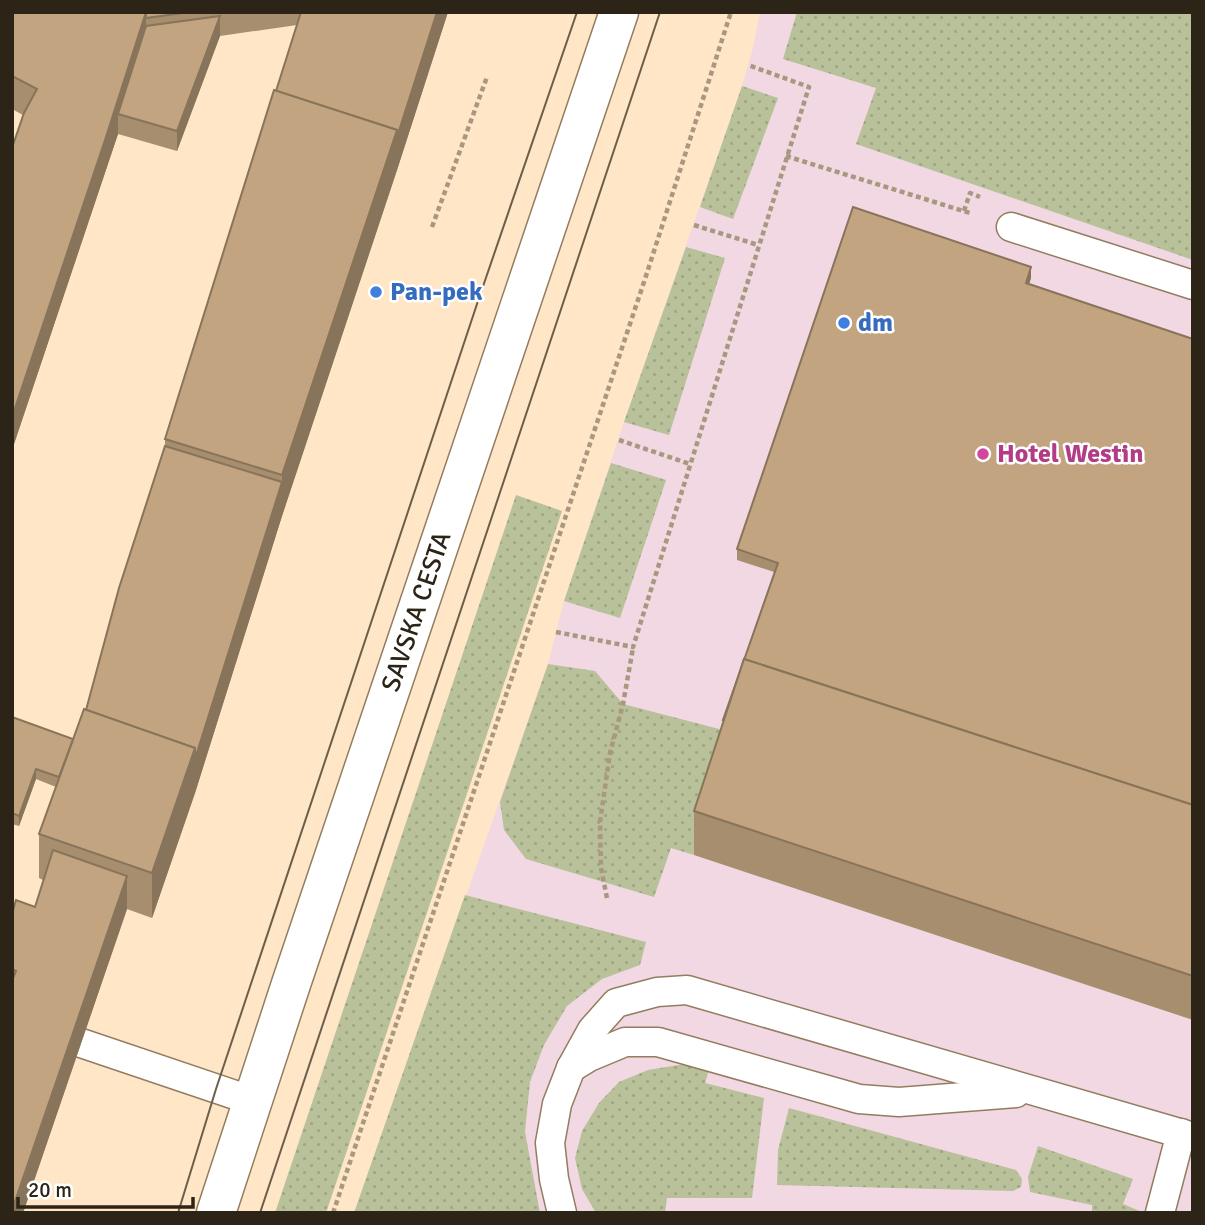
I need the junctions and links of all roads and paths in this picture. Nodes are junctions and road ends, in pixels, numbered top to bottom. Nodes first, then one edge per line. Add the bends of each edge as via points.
1 (619, 12) edge
2 (731, 12) edge
3 (748, 65) dead end
4 (487, 77) dead end
5 (786, 156) junction
6 (974, 214) dead end
7 (694, 225) dead end
8 (432, 227) dead end
9 (1011, 227) dead end
10 (758, 245) junction
11 (1193, 285) edge
12 (619, 440) dead end
13 (690, 464) junction
14 (556, 632) dead end
15 (633, 648) junction
16 (607, 898) dead end
17 (81, 1043) edge
18 (571, 1068) junction
19 (1036, 1091) junction
20 (253, 1101) junction
21 (1187, 1135) edge
22 (215, 1205) edge
23 (333, 1213) edge
24 (562, 1213) edge
25 (1160, 1213) edge

1 - 20 main road, SAVSKA CESTA
2 - 23 path
3 - 5 path via 808,87
4 - 8 path
5 - 6 path
5 - 10 path
7 - 10 path
9 - 11 lane
10 - 13 path
12 - 13 path
13 - 15 path
14 - 15 path
15 - 16 path via 600,822
17 - 20 lane
18 - 19 lane via 625,1042 658,1042 859,1099 898,1102
18 - 19 lane via 592,1030 616,1003 687,990
18 - 24 lane via 557,1104 550,1143
19 - 21 lane
20 - 22 main road, SAVSKA CESTA
21 - 25 lane

